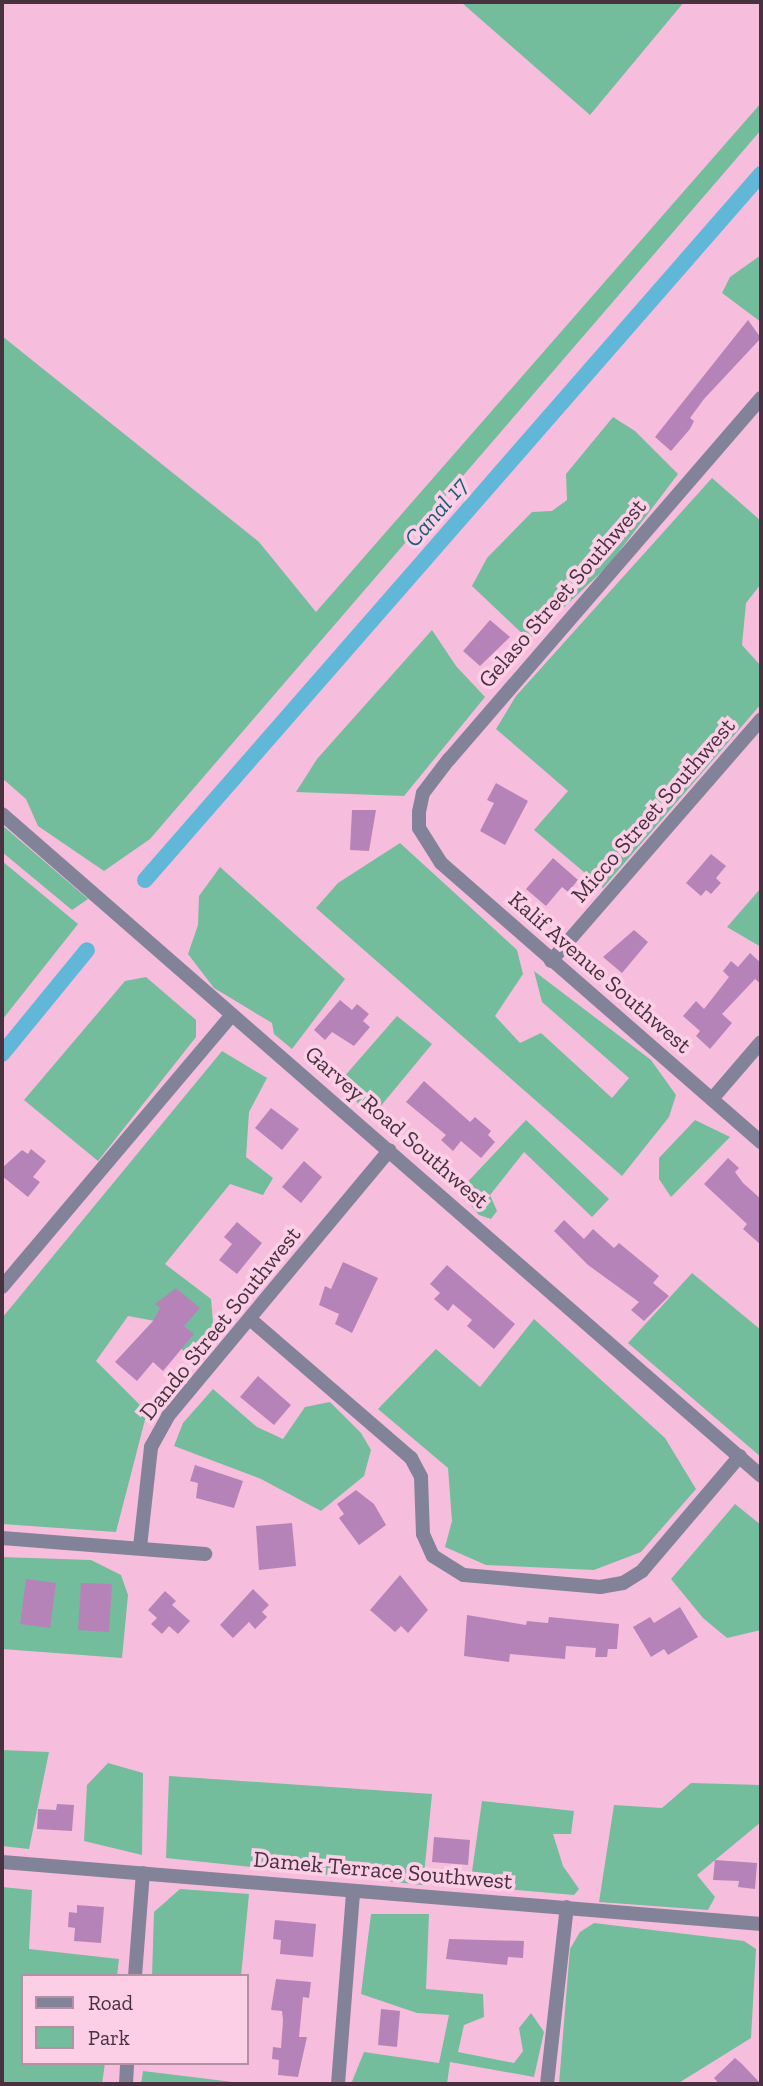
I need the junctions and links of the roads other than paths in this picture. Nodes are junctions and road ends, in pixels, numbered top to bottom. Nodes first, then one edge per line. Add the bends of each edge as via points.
1 (761, 398) edge
2 (761, 719) edge
3 (2, 814) edge
4 (419, 828) joint
5 (551, 961) junction
6 (232, 1015) junction
7 (761, 1042) edge
8 (712, 1099) junction
9 (761, 1142) edge
10 (390, 1150) junction
11 (2, 1287) edge
12 (250, 1319) junction
13 (740, 1456) junction
14 (761, 1476) edge
15 (2, 1538) edge
16 (140, 1547) junction
17 (205, 1554) dead end
18 (2, 1862) edge
19 (143, 1873) junction
20 (353, 1892) junction
21 (566, 1907) junction
22 (761, 1924) edge
23 (135, 1974) edge
24 (127, 2065) edge
25 (126, 2084) edge
26 (338, 2084) edge
27 (547, 2084) edge

1 - 4 street, Gelaso Street Southwest via 449,759 424,793
2 - 5 street, Micco Street Southwest
3 - 6 street, Garvey Road Southwest
4 - 5 street, Kalif Avenue Southwest via 442,863
5 - 8 street, Kalif Avenue Southwest
6 - 10 street, Garvey Road Southwest
6 - 11 street
7 - 8 street
8 - 9 street, Kalif Avenue Southwest
10 - 12 street, Dando Street Southwest
10 - 13 street, Garvey Road Southwest
12 - 13 street via 411,1458 421,1476 423,1534 432,1556 464,1575 600,1587 623,1583 642,1572
12 - 16 street, Dando Street Southwest via 168,1416 151,1447
13 - 14 street, Garvey Road Southwest
15 - 16 street
16 - 17 street
18 - 19 street, Damek Terrace Southwest
19 - 20 street, Damek Terrace Southwest
19 - 23 street
20 - 21 street, Damek Terrace Southwest
20 - 26 street
21 - 22 street, Damek Terrace Southwest
21 - 27 street
24 - 25 street

